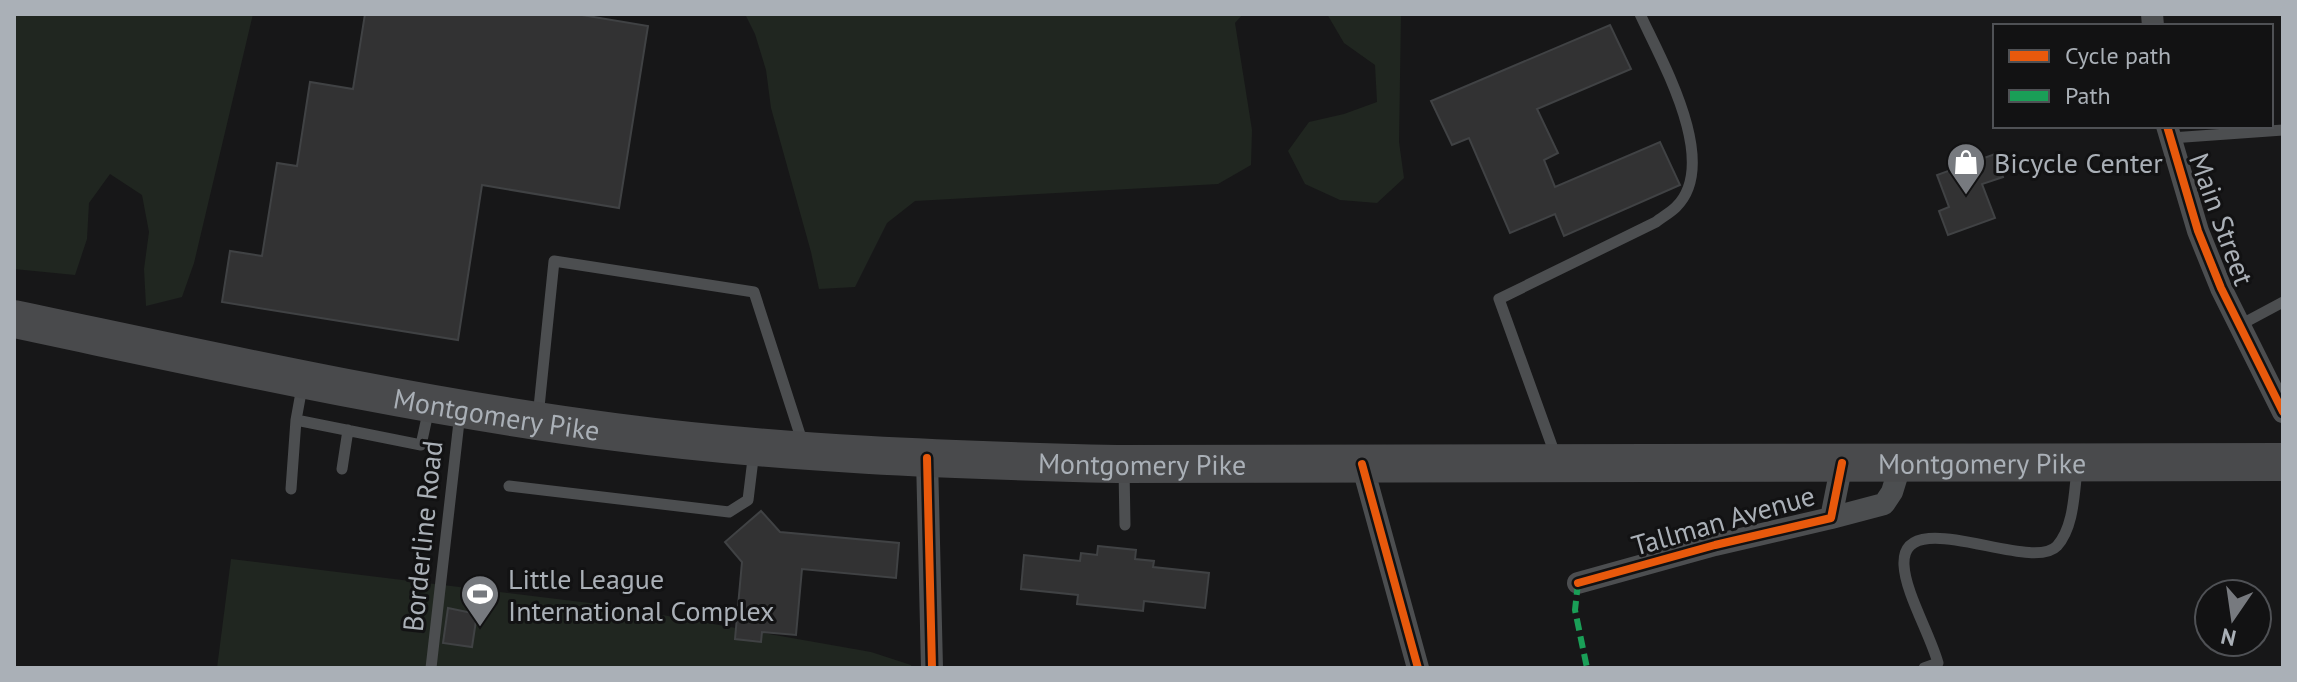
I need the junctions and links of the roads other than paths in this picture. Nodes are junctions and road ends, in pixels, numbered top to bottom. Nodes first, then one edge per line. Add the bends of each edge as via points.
1 (1640, 14) edge
2 (2283, 130) edge
3 (2169, 132) edge
4 (2283, 302) edge
5 (14, 319) edge
6 (2240, 325) junction
7 (303, 380) junction
8 (445, 406) junction
9 (2283, 412) edge
10 (296, 420) junction
11 (537, 421) junction
12 (348, 430) junction
13 (755, 447) junction
14 (806, 450) junction
15 (927, 458) junction
16 (2283, 462) edge
17 (1842, 463) junction
18 (1901, 463) junction
19 (2078, 463) junction
20 (1124, 464) junction
21 (1362, 464) junction
22 (1558, 464) junction
23 (342, 469) dead end
24 (509, 486) dead end
25 (291, 489) dead end
26 (1831, 518) junction
27 (1125, 525) dead end
28 (1578, 583) dead end
29 (431, 668) edge
30 (932, 668) edge
31 (1418, 668) edge
32 (1924, 668) edge

1 - 22 lane via 1691,141 1688,188 1677,206 1656,222 1499,299
2 - 3 lane
3 - 6 street, Main Street via 2198,231
4 - 6 lane
5 - 7 highway, Montgomery Pike
6 - 9 street, Main Street
7 - 8 highway, Montgomery Pike
7 - 10 lane
8 - 11 highway, Montgomery Pike
8 - 12 lane via 421,445
8 - 29 lane, Borderline Road
10 - 12 lane
10 - 25 lane
11 - 13 highway, Montgomery Pike
11 - 14 lane via 554,261 754,292
12 - 23 lane
13 - 14 highway, Montgomery Pike
13 - 24 lane via 748,500 729,512
14 - 15 highway, Montgomery Pike
15 - 20 highway, Montgomery Pike
15 - 30 street
16 - 19 highway, Montgomery Pike
17 - 18 highway, Montgomery Pike
17 - 22 highway, Montgomery Pike
17 - 26 street, Tallman Avenue
18 - 19 highway, Montgomery Pike
18 - 26 street via 1884,504
19 - 32 lane via 2068,528 2054,549 2022,551 1935,537 1910,547 1904,567 1938,663
20 - 21 highway, Montgomery Pike
20 - 27 lane
21 - 22 highway, Montgomery Pike
21 - 31 street
26 - 28 street, Tallman Avenue

